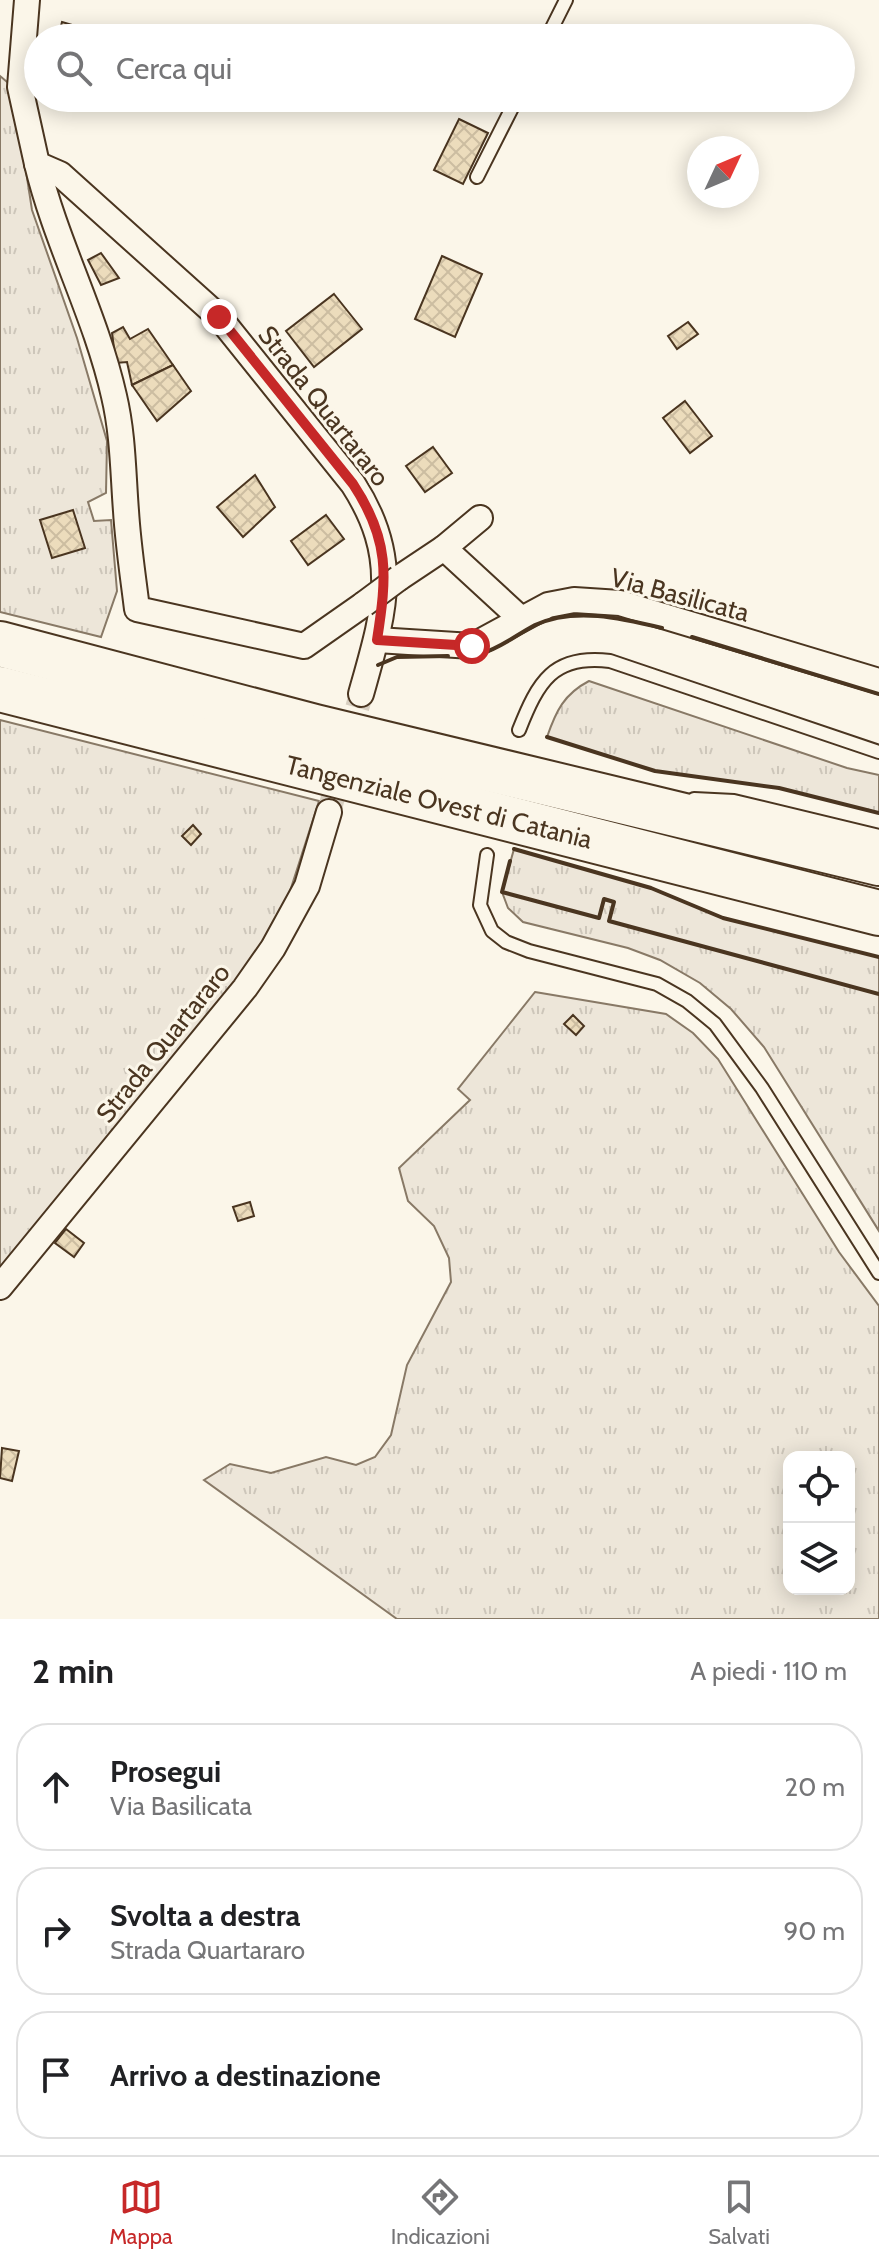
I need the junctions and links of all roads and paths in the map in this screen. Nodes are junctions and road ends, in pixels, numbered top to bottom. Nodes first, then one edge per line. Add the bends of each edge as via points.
1 (27, 0) edge
2 (566, 0) edge
3 (25, 24) edge
4 (554, 24) edge
5 (24, 37) edge
6 (24, 105) edge
7 (26, 112) edge
8 (510, 112) edge
9 (37, 164) junction
10 (477, 177) dead end
11 (480, 518) dead end
12 (444, 548) junction
13 (520, 618) junction
14 (377, 640) junction
15 (0, 644) edge
16 (879, 681) edge
17 (0, 689) edge
18 (361, 694) tunnel mouth
19 (519, 730) dead end
20 (879, 752) edge
21 (602, 796) junction
22 (329, 812) tunnel mouth
23 (879, 836) edge
24 (577, 837) junction
25 (487, 855) dead end
26 (879, 863) edge
27 (688, 879) dead end
28 (879, 913) edge
29 (879, 1273) edge
30 (0, 1287) edge

1 - 3 street
2 - 4 lane
5 - 6 street
7 - 9 street
8 - 10 lane
9 - 12 street, bridge via 50,216 114,394 137,609 304,646
9 - 14 street, Strada Quartararo via 60,174 219,317 353,484 370,509 384,549
11 - 12 street
12 - 13 street
13 - 14 street, Via Basilicata via 472,646
13 - 16 street, Via Basilicata via 574,600 620,603
14 - 18 street, Strada Quartararo
15 - 21 highway, Tangenziale Ovest di Catania
17 - 24 highway, Tangenziale Ovest di Catania
19 - 20 lane via 539,685 551,673 591,658
21 - 23 lane via 734,801
21 - 26 highway, Tangenziale Ovest di Catania
22 - 30 street, Strada Quartararo via 307,886 273,948
24 - 27 lane
24 - 28 highway, Tangenziale Ovest di Catania
25 - 29 lane via 480,905 492,931 506,942 657,984 715,1024 755,1077

